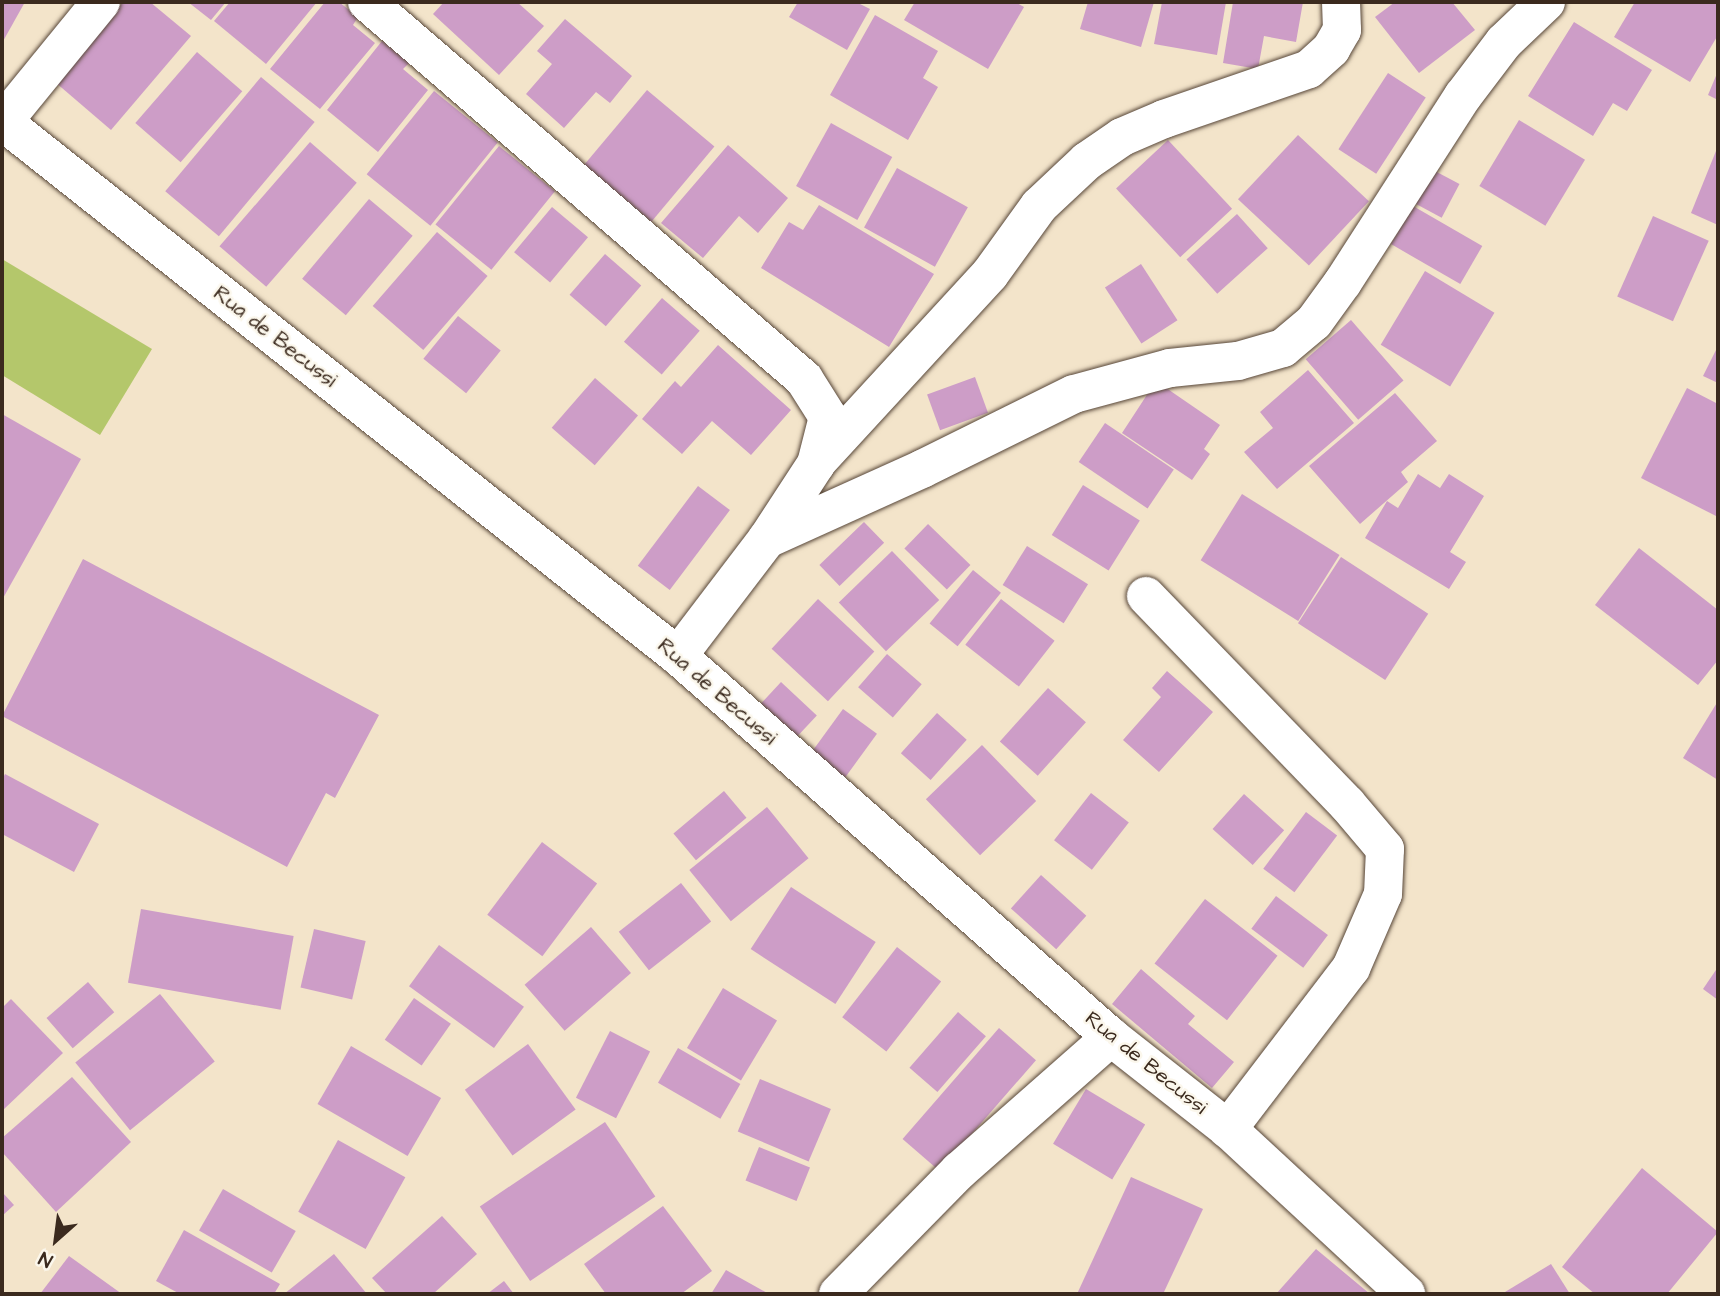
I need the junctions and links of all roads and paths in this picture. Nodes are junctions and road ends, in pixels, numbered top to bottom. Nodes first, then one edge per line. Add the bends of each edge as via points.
1 (101, 2) edge
2 (367, 2) edge
3 (1341, 2) edge
4 (1546, 2) edge
5 (2, 122) edge
6 (816, 464) junction
7 (767, 539) junction
8 (1146, 596) dead end
9 (678, 656) junction
10 (1111, 1037) junction
11 (1228, 1129) junction
12 (1395, 1290) edge
13 (838, 1294) edge

1 - 5 street
2 - 6 street via 804,379 828,417
3 - 6 street via 1342,30 1331,49 1309,69 1164,119 1122,137 1087,161 1039,206 990,274
4 - 7 street via 1504,42 1463,96 1343,282 1314,321 1283,348 1238,361 1170,368 1074,394
5 - 9 street, Rua de Becussi
6 - 7 street
7 - 9 street
8 - 11 street via 1385,849 1383,894 1351,968
9 - 10 street, Rua de Becussi
10 - 11 street, Rua de Becussi
10 - 13 street via 959,1171
11 - 12 street, Rua de Becussi

